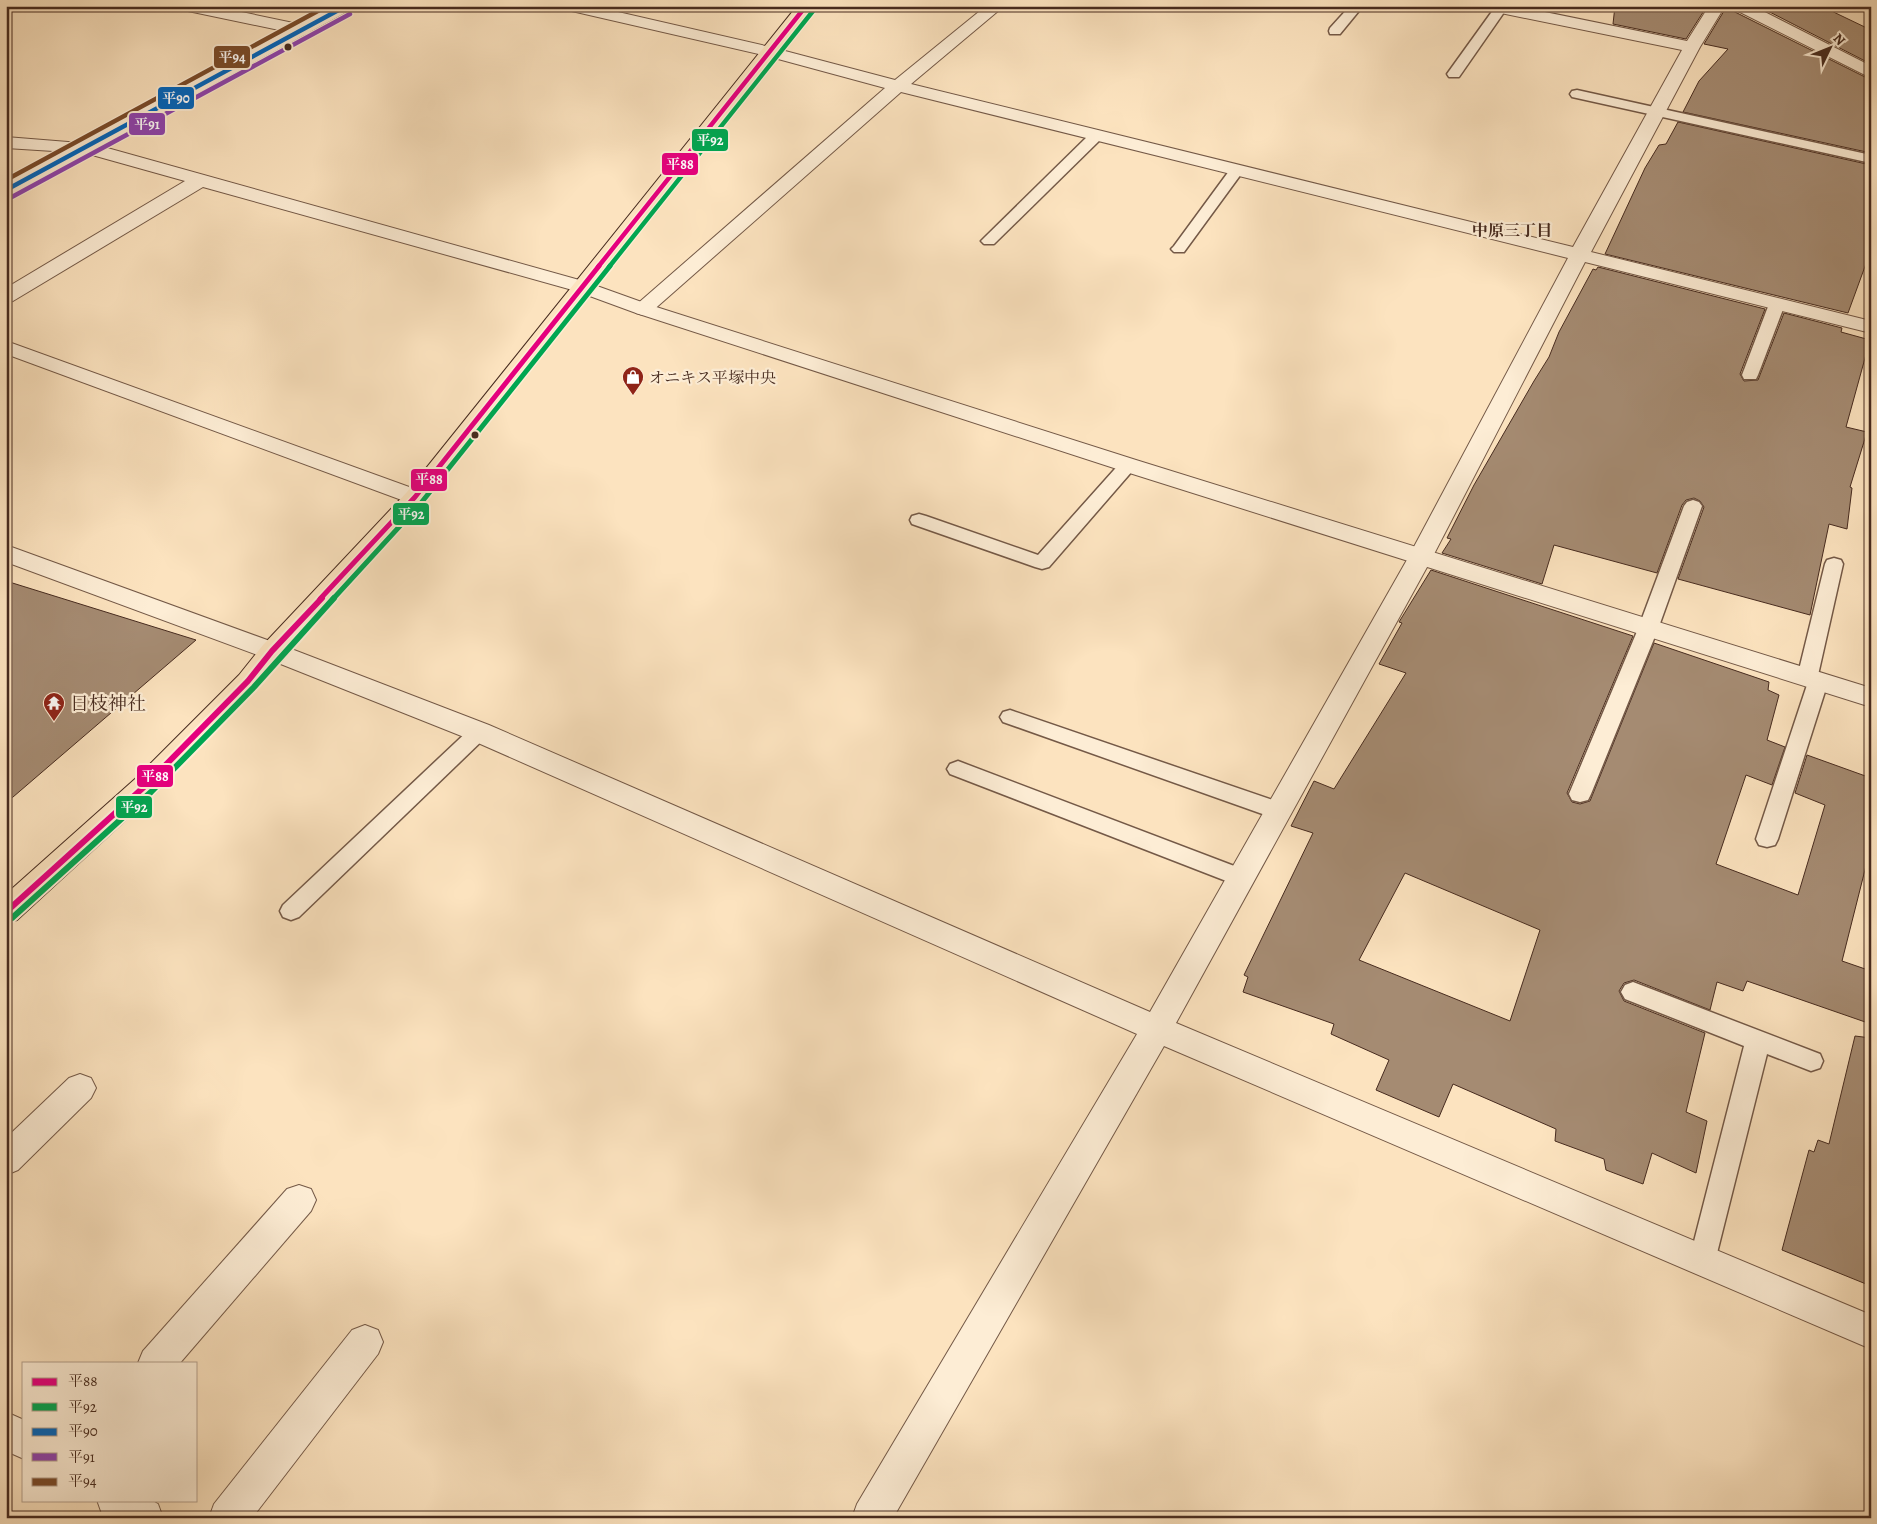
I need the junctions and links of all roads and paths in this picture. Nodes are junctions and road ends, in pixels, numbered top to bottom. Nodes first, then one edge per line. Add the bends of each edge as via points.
1 (188, 6) edge
2 (346, 6) edge
3 (569, 6) edge
4 (806, 6) edge
5 (996, 6) edge
6 (1357, 6) edge
7 (1718, 6) edge
8 (1740, 6) edge
9 (1496, 7) edge
10 (304, 30) junction
11 (1335, 31) dead end
12 (1692, 48) junction
13 (770, 52) junction
14 (1871, 73) edge
15 (1454, 74) dead end
16 (898, 86) junction
17 (1577, 94) dead end
18 (1658, 111) junction
19 (1097, 135) junction
20 (6, 142) edge
21 (86, 148) junction
22 (1871, 159) edge
23 (1237, 170) junction
24 (202, 180) junction
25 (6, 190) edge
26 (989, 241) dead end
27 (1178, 249) dead end
28 (1579, 255) junction
29 (583, 287) junction
30 (6, 298) edge
31 (1777, 304) junction
32 (643, 309) junction
33 (1871, 327) edge
34 (6, 347) edge
35 (1750, 375) dead end
36 (1128, 465) junction
37 (415, 497) junction
38 (1693, 506) dead end
39 (919, 520) dead end
40 (6, 553) edge
41 (1420, 558) junction
42 (1834, 564) dead end
43 (1648, 629) junction
44 (272, 650) junction
45 (1813, 680) junction
46 (1871, 698) edge
47 (1010, 718) dead end
48 (478, 732) junction
49 (958, 769) dead end
50 (1580, 794) dead end
51 (1279, 811) junction
52 (1767, 839) dead end
53 (1242, 878) junction
54 (291, 911) dead end
55 (6, 912) edge
56 (1633, 992) dead end
57 (1158, 1029) junction
58 (1758, 1040) junction
59 (1811, 1061) dead end
60 (80, 1088) dead end
61 (6, 1160) edge
62 (300, 1200) dead end
63 (1702, 1260) junction
64 (1871, 1332) edge
65 (365, 1342) dead end
66 (157, 1362) edge
67 (6, 1430) edge
68 (22, 1440) edge
69 (119, 1502) edge
70 (144, 1518) edge
71 (228, 1518) edge
72 (871, 1518) edge

1 - 10 street
2 - 10 street
3 - 13 street
4 - 13 main road
5 - 16 street
6 - 11 lane
7 - 12 street
8 - 14 street
9 - 12 street
9 - 15 lane
10 - 21 street
12 - 18 street
13 - 16 street
13 - 29 main road
16 - 19 street
16 - 32 street
17 - 18 lane
18 - 22 lane
18 - 28 street
19 - 23 street
19 - 26 lane
20 - 21 street
21 - 24 street
21 - 25 street
23 - 27 lane
23 - 28 street
24 - 29 street
24 - 30 street
28 - 31 street
28 - 41 street
29 - 32 street
29 - 37 main road
31 - 33 street
31 - 35 lane
32 - 36 street
34 - 37 street
36 - 39 lane via 1042,562
36 - 41 street
37 - 44 main road
38 - 43 lane
40 - 44 street
41 - 43 street
41 - 51 street
42 - 45 lane
43 - 45 street
43 - 50 lane
44 - 48 street
44 - 55 main road via 248,681 146,786
45 - 46 street
45 - 52 lane
47 - 51 lane
48 - 54 lane
48 - 57 street
49 - 53 lane
51 - 53 street
53 - 57 street
56 - 58 lane
57 - 63 street
57 - 72 street
58 - 59 lane
58 - 63 lane
60 - 61 street
62 - 66 street
63 - 64 street
65 - 71 street
67 - 68 street
69 - 70 street

